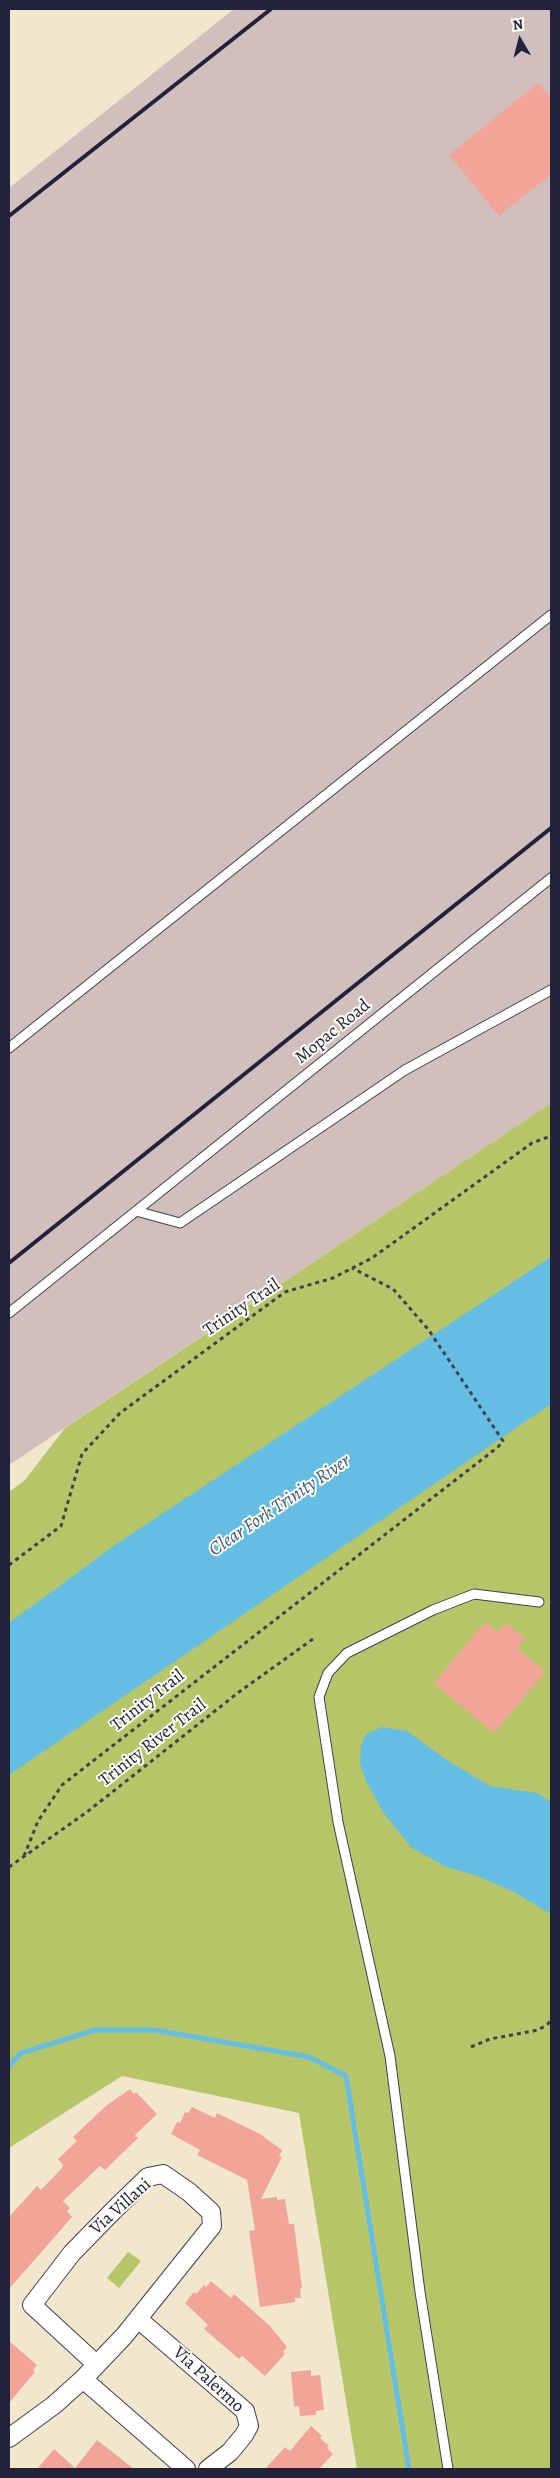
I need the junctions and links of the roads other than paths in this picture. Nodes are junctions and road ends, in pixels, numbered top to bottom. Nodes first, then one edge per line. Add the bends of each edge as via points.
1 (551, 615) edge
2 (551, 878) edge
3 (551, 990) edge
4 (9, 1048) edge
5 (136, 1211) junction
6 (9, 1313) edge
7 (539, 1602) dead end
8 (138, 2319) junction
9 (96, 2364) junction
10 (83, 2379) junction
11 (9, 2438) edge
12 (186, 2469) edge
13 (208, 2469) edge
14 (448, 2469) edge

1 - 4 lane
2 - 5 lane, Mopac Road
3 - 5 lane via 405,1070 180,1223
5 - 6 lane, Mopac Road
7 - 14 lane via 474,1594 433,1610 347,1653 328,1673 319,1697 338,1822 390,2056 420,2292
8 - 9 street, Via Villani
8 - 9 street, Via Villani via 212,2226 211,2212 163,2174 148,2177 115,2209 72,2253 32,2306
8 - 13 street, Via Palermo via 245,2411 249,2426 244,2435 230,2452
9 - 10 street, Via Villani
10 - 11 street, Via Villani via 54,2406
10 - 12 street

